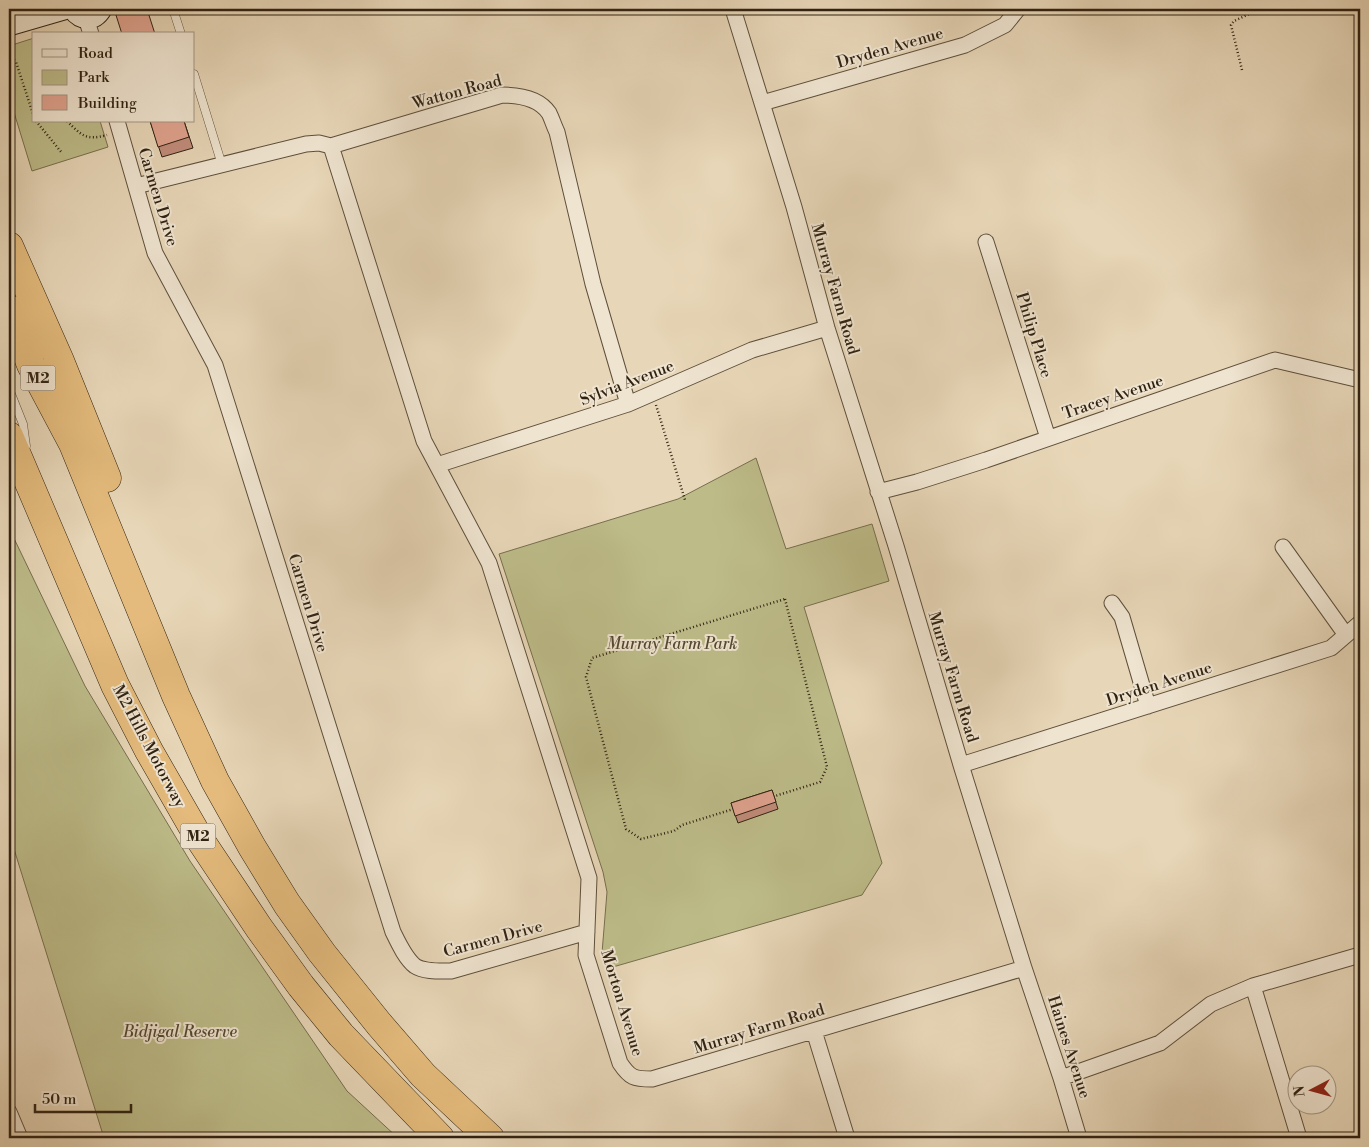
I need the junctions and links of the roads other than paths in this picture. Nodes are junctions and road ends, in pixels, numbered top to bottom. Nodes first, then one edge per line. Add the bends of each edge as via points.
1 (64, 9) edge
2 (173, 9) edge
3 (733, 9) edge
4 (1018, 9) edge
5 (9, 25) edge
6 (180, 32) edge
7 (195, 77) edge
8 (762, 103) junction
9 (116, 122) edge
10 (330, 146) junction
11 (222, 165) junction
12 (136, 186) junction
13 (986, 242) dead end
14 (9, 246) edge
15 (9, 309) edge
16 (827, 328) junction
17 (9, 329) edge
18 (1360, 380) edge
19 (9, 389) edge
20 (628, 404) junction
21 (1048, 438) junction
22 (73, 444) junction
23 (20, 460) edge
24 (437, 465) junction
25 (878, 492) junction
26 (1283, 547) dead end
27 (1112, 603) dead end
28 (1360, 623) edge
29 (1346, 635) junction
30 (1148, 706) junction
31 (961, 765) junction
32 (216, 781) junction
33 (587, 932) junction
34 (1360, 955) edge
35 (1024, 968) junction
36 (1253, 986) junction
37 (814, 1031) junction
38 (1062, 1078) junction
39 (636, 1079) joint
40 (9, 1112) edge
41 (485, 1134) edge
42 (20, 1138) edge
43 (440, 1138) edge
44 (847, 1138) edge
45 (1079, 1138) edge
46 (1299, 1138) edge

1 - 5 main road
2 - 6 lane
3 - 8 street, Murray Farm Road
4 - 8 street, Dryden Avenue via 1005,25 965,45
7 - 11 lane
8 - 16 street, Murray Farm Road
9 - 12 street, Carmen Drive
10 - 11 street, Watton Road via 306,144
10 - 20 street, Watton Road via 502,95 515,95 543,106 557,132 592,284
10 - 24 street via 424,441
11 - 12 street, Watton Road
12 - 33 street, Carmen Drive via 155,253 215,365 393,932 402,950 415,966 432,971 451,971
13 - 21 street, Philip Place
14 - 32 highway, M2 via 60,361 161,613
15 - 22 highway, M2 via 31,365
16 - 20 street, Sylvia Avenue via 752,350
16 - 25 street, Murray Farm Road
17 - 22 lane, M2
18 - 21 street, Tracey Avenue via 1275,360
19 - 23 lane, M2 via 23,424
20 - 24 street, Sylvia Avenue
21 - 25 street, Tracey Avenue
22 - 32 highway, M2 via 161,660
23 - 43 highway, M2 Hills Motorway / M2 via 115,686 199,838 301,986 342,1035
24 - 33 street via 492,572 589,878
25 - 31 street, Murray Farm Road
26 - 29 street
27 - 30 street via 1122,617
28 - 29 street, Dryden Avenue
29 - 30 street, Dryden Avenue via 1331,648
30 - 31 street, Dryden Avenue
31 - 35 street, Murray Farm Road
32 - 41 highway, M2 via 287,904 322,953 423,1075
33 - 39 street, Morton Avenue via 586,955 620,1063
34 - 36 street
35 - 37 street, Murray Farm Road
35 - 38 street, Haines Avenue
36 - 38 street via 1211,1004 1160,1043
36 - 46 street
37 - 39 street, Murray Farm Road via 652,1080
37 - 44 street
38 - 45 street, Haines Avenue
40 - 42 street

